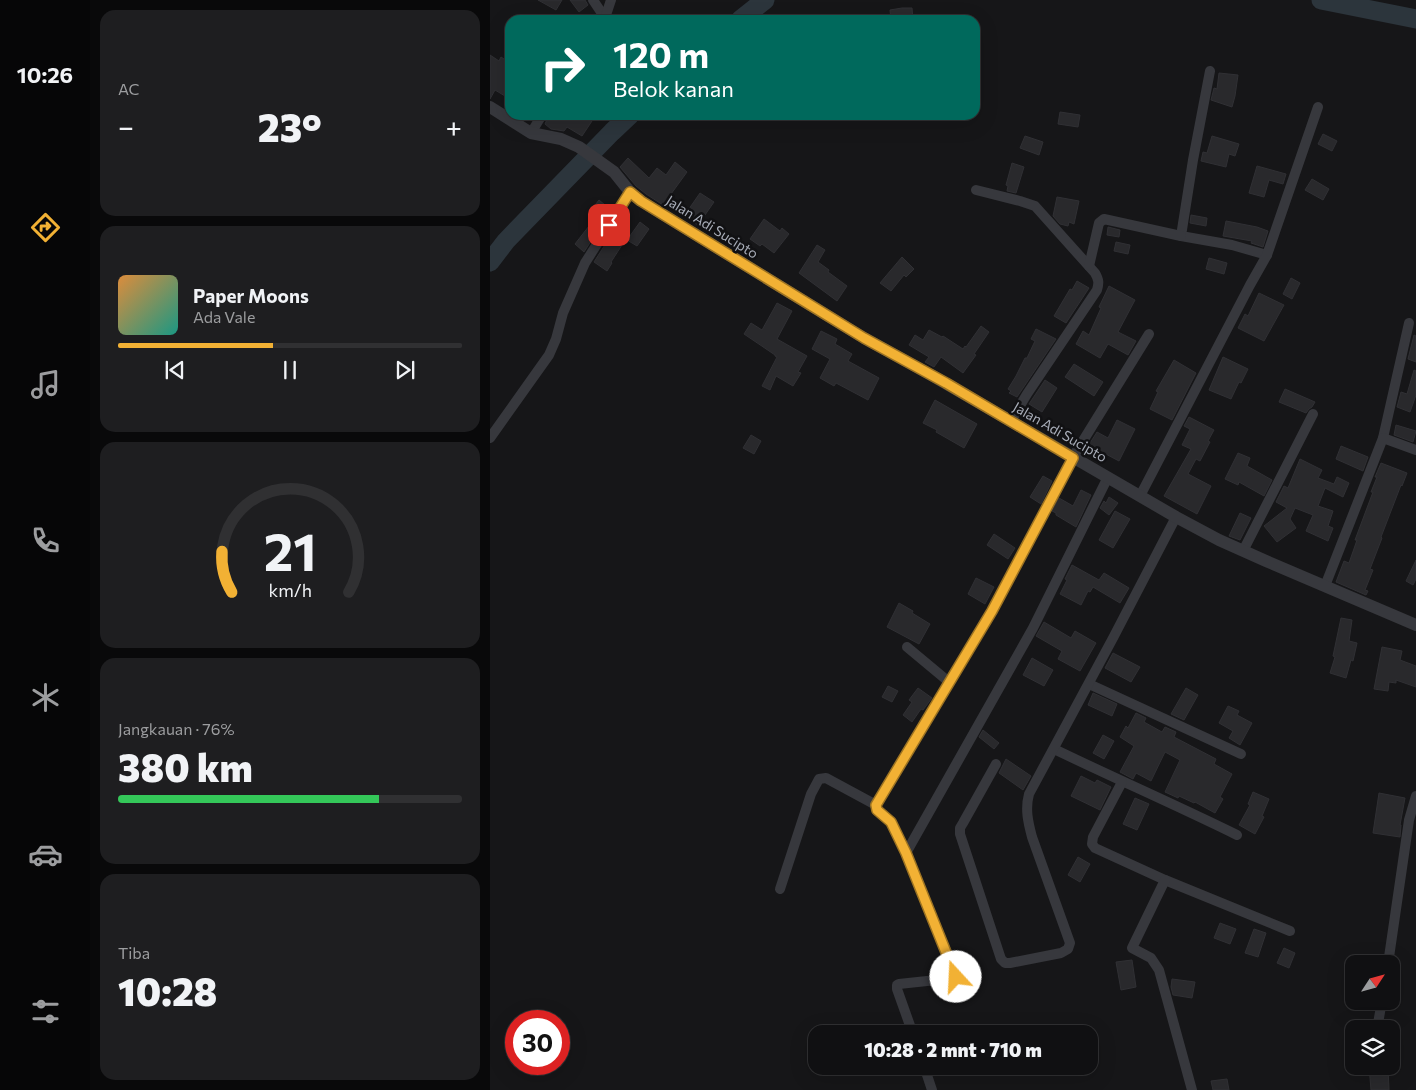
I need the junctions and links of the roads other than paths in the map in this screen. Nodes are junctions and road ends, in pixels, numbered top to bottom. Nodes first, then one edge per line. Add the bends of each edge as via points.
1 (593, 0) edge
2 (611, 0) edge
3 (602, 15) edge
4 (606, 15) edge
5 (1210, 72) dead end
6 (490, 107) edge
7 (1318, 107) dead end
8 (505, 117) edge
9 (510, 120) edge
10 (539, 120) edge
11 (531, 133) junction
12 (976, 190) dead end
13 (630, 192) junction
14 (1181, 236) junction
15 (1267, 255) junction
16 (1089, 266) junction
17 (1409, 323) dead end
18 (1149, 334) dead end
19 (1313, 414) dead end
20 (1011, 421) junction
21 (490, 438) edge
22 (1383, 438) junction
23 (1416, 450) edge
24 (1073, 458) junction
25 (1108, 477) junction
26 (1140, 496) junction
27 (1176, 517) junction
28 (1243, 551) junction
29 (1325, 586) junction
30 (1416, 625) edge
31 (907, 646) dead end
32 (949, 682) junction
33 (1089, 684) junction
34 (1054, 749) junction
35 (1241, 754) dead end
36 (996, 764) dead end
37 (1122, 782) junction
38 (1416, 796) edge
39 (876, 805) junction
40 (1236, 835) dead end
41 (906, 853) junction
42 (1165, 880) junction
43 (780, 889) dead end
44 (1290, 930) dead end
45 (1389, 955) edge
46 (910, 1025) edge
47 (927, 1075) edge
48 (932, 1090) edge
49 (1192, 1090) edge

1 - 3 street
2 - 4 street
5 - 14 street
6 - 8 street
7 - 15 street
9 - 11 street
10 - 11 street
11 - 13 street, Jalan Adi Sucipto via 579,147 608,168
12 - 16 street via 1035,206
13 - 20 street, Jalan Adi Sucipto via 864,338
13 - 21 street via 585,263 549,355
14 - 15 street
14 - 16 street via 1104,219 1099,222
15 - 26 street
16 - 20 street via 1098,279 1097,290
17 - 22 street
18 - 24 street
19 - 28 street
20 - 24 street, Jalan Adi Sucipto
22 - 23 street
22 - 29 street
24 - 25 street, Jalan Adi Sucipto
24 - 32 street via 992,611
25 - 26 street, Jalan Adi Sucipto
25 - 41 street via 1033,628
26 - 27 street, Jalan Adi Sucipto
27 - 28 street, Jalan Adi Sucipto
27 - 33 street
28 - 29 street, Jalan Adi Sucipto
29 - 30 street, Jalan Adi Sucipto
31 - 32 street
32 - 39 street
33 - 34 street
33 - 35 street
34 - 36 street via 1026,804 1032,837 1070,943 1062,953 1010,963 1001,959 960,834 960,828
34 - 37 street
37 - 40 street
37 - 42 street via 1092,844
38 - 45 street via 1409,820
39 - 41 street via 877,810 891,822
39 - 43 street via 826,778 819,779 811,794
41 - 46 street via 956,975 954,978 897,985
42 - 44 street
42 - 49 street via 1132,948 1151,958 1159,970
47 - 48 street

